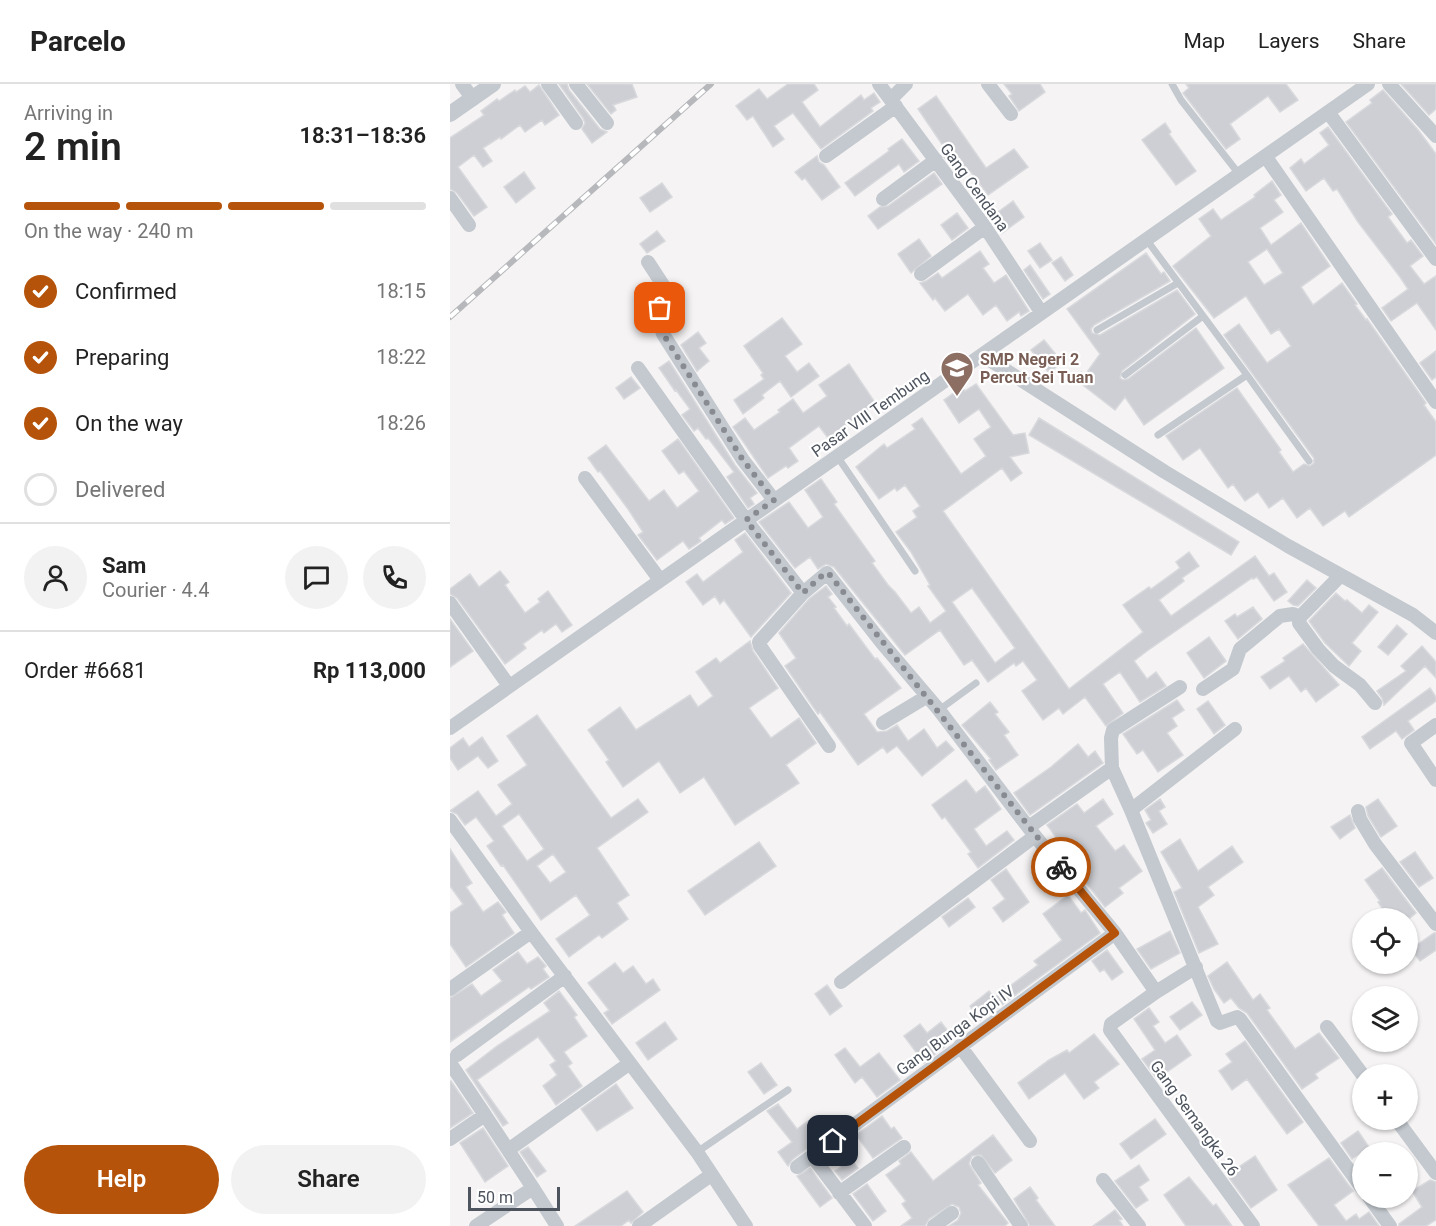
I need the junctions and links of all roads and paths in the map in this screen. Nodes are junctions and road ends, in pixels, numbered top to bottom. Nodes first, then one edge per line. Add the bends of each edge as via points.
1 (462, 84) edge
2 (493, 84) edge
3 (548, 84) edge
4 (576, 84) edge
5 (879, 84) edge
6 (906, 84) edge
7 (988, 84) edge
8 (1172, 84) edge
9 (1368, 84) edge
10 (1389, 84) edge
11 (1351, 89) edge
12 (473, 99) junction
13 (893, 103) junction
14 (1328, 111) junction
15 (450, 114) edge
16 (1011, 114) dead end
17 (576, 123) dead end
18 (607, 123) dead end
19 (1436, 136) edge
20 (826, 156) dead end
21 (1266, 157) junction
22 (936, 160) junction
23 (1239, 174) junction
24 (450, 198) edge
25 (883, 200) dead end
26 (469, 225) dead end
27 (985, 227) junction
28 (1146, 239) junction
29 (1436, 259) edge
30 (648, 262) dead end
31 (921, 274) dead end
32 (1178, 283) junction
33 (1041, 312) junction
34 (1203, 316) junction
35 (1096, 330) dead end
36 (985, 352) junction
37 (638, 368) dead end
38 (1125, 375) dead end
39 (1247, 375) junction
40 (1436, 402) edge
41 (1158, 435) dead end
42 (837, 456) junction
43 (1309, 461) dead end
44 (585, 478) dead end
45 (774, 500) junction
46 (746, 520) junction
47 (915, 571) dead end
48 (1341, 575) junction
49 (660, 580) junction
50 (803, 593) junction
51 (450, 603) edge
52 (450, 612) edge
53 (1300, 616) junction
54 (1436, 633) edge
55 (976, 683) dead end
56 (1180, 687) dead end
57 (507, 688) junction
58 (1203, 689) dead end
59 (926, 696) junction
60 (1375, 703) dead end
61 (939, 710) junction
62 (883, 723) dead end
63 (1436, 725) edge
64 (450, 728) edge
65 (1235, 729) dead end
66 (829, 746) dead end
67 (1112, 768) junction
68 (1436, 780) edge
69 (1131, 810) junction
70 (1358, 811) dead end
71 (450, 820) edge
72 (1032, 831) junction
73 (1436, 924) edge
74 (531, 932) junction
75 (1115, 933) junction
76 (1196, 967) junction
77 (565, 976) junction
78 (841, 982) dead end
79 (450, 989) edge
80 (1156, 992) junction
81 (1327, 1027) dead end
82 (960, 1046) junction
83 (454, 1059) edge
84 (630, 1063) junction
85 (1355, 1064) edge
86 (788, 1090) dead end
87 (485, 1115) junction
88 (1404, 1130) edge
89 (450, 1139) edge
90 (1030, 1142) dead end
91 (904, 1147) dead end
92 (508, 1150) junction
93 (697, 1152) junction
94 (814, 1155) junction
95 (978, 1163) dead end
96 (797, 1167) dead end
97 (1436, 1173) edge
98 (1352, 1174) edge
99 (711, 1175) junction
100 (1103, 1180) dead end
101 (533, 1188) junction
102 (839, 1193) junction
103 (1377, 1208) edge
104 (952, 1213) dead end
105 (476, 1226) edge
106 (557, 1226) edge
107 (639, 1226) edge
108 (747, 1226) edge
109 (865, 1226) edge
110 (934, 1226) edge
111 (1021, 1226) edge
112 (1139, 1226) edge
113 (1253, 1226) edge
114 (1390, 1226) edge

1 - 12 street
2 - 12 street
3 - 17 street
4 - 18 street
5 - 13 street, Gang Cendana
6 - 13 street
7 - 16 street
8 - 23 lane via 1180,100
9 - 11 street, Pasar VIII Tembung
10 - 19 street
11 - 14 street, Pasar VIII Tembung
12 - 15 street
13 - 20 street
13 - 22 street, Gang Cendana
14 - 21 street, Pasar VIII Tembung
14 - 29 street
21 - 23 street, Pasar VIII Tembung
21 - 40 street
22 - 25 street
22 - 27 street, Gang Cendana
23 - 28 street, Pasar VIII Tembung
24 - 26 street
27 - 31 street
27 - 33 street, Gang Cendana
28 - 32 lane
28 - 33 street, Pasar VIII Tembung
30 - 45 street via 663,285 659,321 663,334 743,460
32 - 34 lane
32 - 35 lane
33 - 36 street, Pasar VIII Tembung
34 - 38 lane
34 - 39 lane
36 - 42 street, Pasar VIII Tembung
36 - 48 street via 1165,472
37 - 46 street
39 - 41 lane
39 - 43 lane
42 - 45 street, Pasar VIII Tembung
42 - 47 lane
44 - 49 street
45 - 46 street, Pasar VIII Tembung
46 - 49 street, Pasar VIII Tembung
46 - 50 street
48 - 53 street
48 - 54 street via 1413,615
49 - 57 street, Pasar VIII Tembung
50 - 59 street via 825,573 829,574
50 - 66 street via 759,642
51 - 57 street
52 - 57 lane
53 - 58 street via 1280,616 1240,649 1233,669
53 - 60 street via 1299,623 1318,649 1341,673 1360,684
55 - 61 lane
56 - 67 street via 1113,730
57 - 64 street, Pasar VIII Tembung
59 - 61 street
59 - 62 street
61 - 72 street
63 - 68 street via 1411,743
65 - 69 street
67 - 69 street
67 - 72 street
69 - 76 street
70 - 73 street via 1375,844
71 - 74 street
72 - 75 street
72 - 78 street
74 - 77 street
74 - 79 street
75 - 80 street
75 - 82 street, Gang Bunga Kopi IV
76 - 80 street
76 - 98 street via 1218,1022 1238,1018
77 - 83 street
77 - 84 street
80 - 113 street, Gang Semangka 26 via 1111,1024 1110,1030
81 - 85 street
82 - 90 street
82 - 94 street, Gang Bunga Kopi IV
83 - 87 street
84 - 92 street
84 - 93 street
86 - 93 lane
87 - 89 street
87 - 92 street
88 - 97 street
91 - 102 street
92 - 101 street
93 - 99 street
94 - 96 street, Gang Bunga Kopi IV
94 - 102 street
95 - 111 street
99 - 107 street
99 - 108 street
100 - 112 street
101 - 105 street
101 - 106 street
102 - 109 street
103 - 114 street
104 - 110 street

